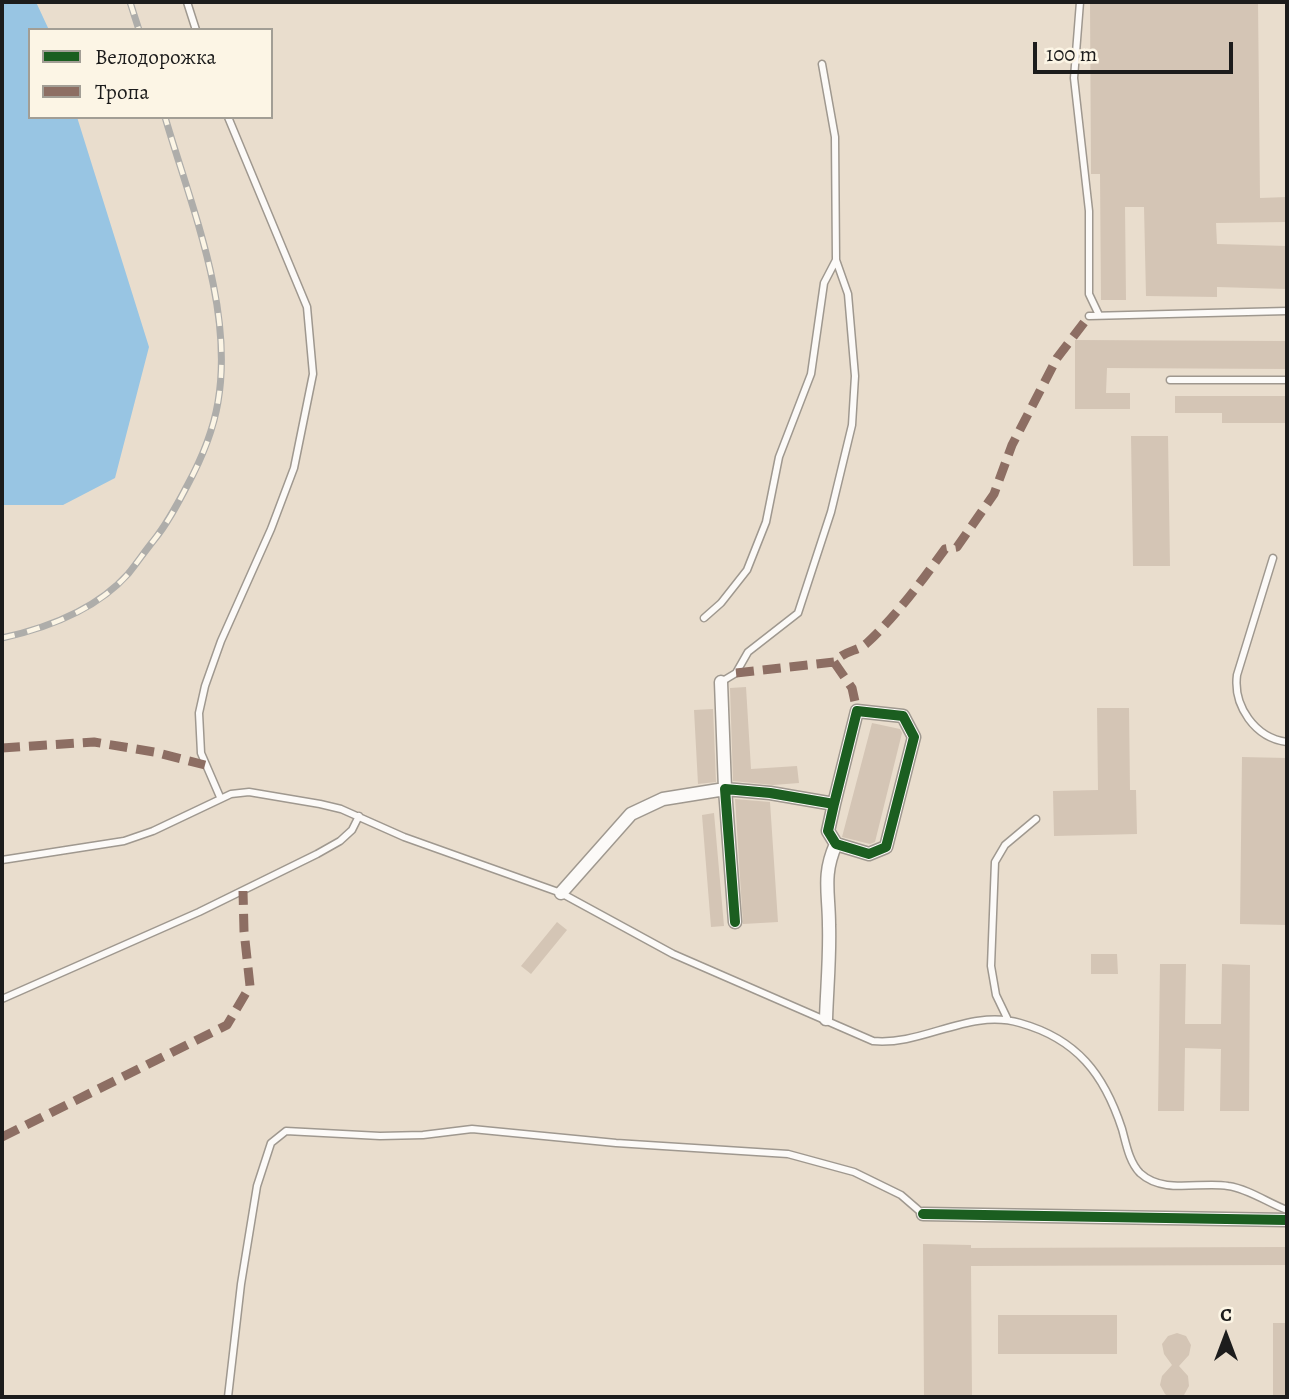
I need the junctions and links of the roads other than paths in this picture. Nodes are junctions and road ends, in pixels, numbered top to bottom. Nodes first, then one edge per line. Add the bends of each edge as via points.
1 (187, 2) edge
2 (1080, 2) edge
3 (195, 28) edge
4 (822, 64) dead end
5 (229, 119) edge
6 (836, 260) junction
7 (1287, 311) edge
8 (1099, 315) junction
9 (1089, 316) dead end
10 (1170, 380) dead end
11 (1287, 380) edge
12 (1273, 558) dead end
13 (704, 618) dead end
14 (721, 682) joint
15 (1287, 742) edge
16 (725, 789) junction
17 (220, 797) junction
18 (834, 804) junction
19 (359, 816) junction
20 (1036, 819) dead end
21 (835, 844) junction
22 (2, 860) edge
23 (561, 893) junction
24 (735, 922) dead end
25 (2, 999) edge
26 (826, 1019) junction
27 (1008, 1020) junction
28 (1287, 1210) edge
29 (923, 1214) joint
30 (1287, 1220) edge
31 (228, 1397) edge

1 - 3 lane
2 - 8 lane via 1074,78 1088,211 1089,294
4 - 6 lane via 835,137
5 - 17 lane via 307,307 313,374 294,468 221,641 199,713 201,753
6 - 13 lane via 824,283 811,374 779,457 766,522 747,570
6 - 14 lane via 848,293 855,376 852,425 831,512 798,614 748,652 736,673
7 - 8 lane
8 - 9 lane
10 - 11 lane
12 - 15 lane via 1235,690 1256,728 1270,739
14 - 16 street
16 - 18 street
16 - 23 street via 663,800 631,814
16 - 24 street
17 - 19 lane via 249,792 341,808
17 - 22 lane via 124,841
18 - 21 street via 828,831
18 - 21 street via 857,711 903,716 914,737 886,847 869,854
19 - 23 lane via 446,854
19 - 25 lane via 340,841 305,860
20 - 27 lane via 1005,845 995,862 991,966 996,995
21 - 26 street via 825,878 830,923
23 - 26 lane via 673,954
26 - 27 lane via 873,1041 890,1042 956,1025
27 - 28 lane via 1057,1037 1088,1062 1114,1105 1133,1163 1150,1180 1179,1186 1230,1186
29 - 30 street
29 - 31 lane via 901,1195 854,1171 788,1154 472,1129 380,1136 286,1131 271,1143 257,1185

